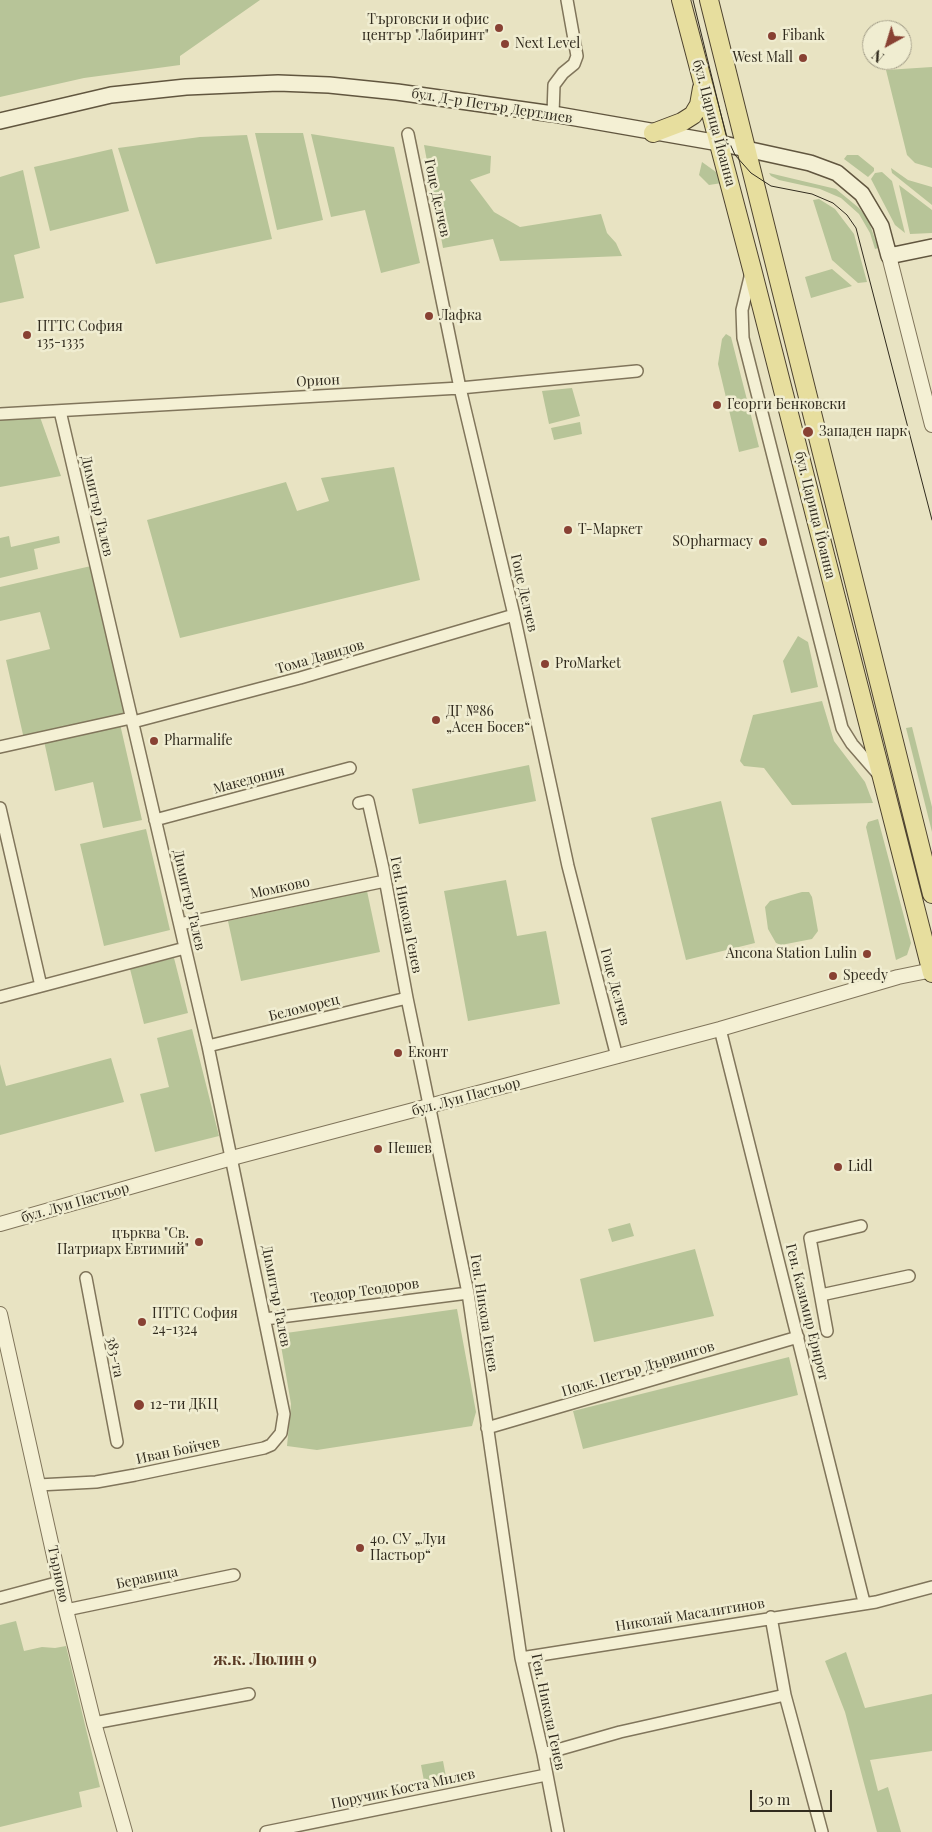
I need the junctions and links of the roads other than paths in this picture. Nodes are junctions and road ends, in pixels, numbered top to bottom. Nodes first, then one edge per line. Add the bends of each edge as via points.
1 (567, 0) edge
2 (680, 0) edge
3 (708, 0) edge
4 (703, 82) junction
5 (552, 114) junction
6 (0, 121) edge
7 (653, 133) junction
8 (408, 134) dead end
9 (720, 143) junction
10 (746, 149) junction
11 (932, 247) edge
12 (889, 256) junction
13 (752, 269) junction
14 (637, 371) dead end
15 (460, 388) junction
16 (60, 411) junction
17 (0, 414) edge
18 (932, 425) edge
19 (514, 616) junction
20 (132, 720) junction
21 (0, 747) edge
22 (350, 768) dead end
23 (882, 779) junction
24 (363, 802) dead end
25 (0, 808) edge
26 (155, 820) junction
27 (385, 881) junction
28 (932, 894) edge
29 (180, 924) junction
30 (185, 948) junction
31 (932, 971) edge
32 (41, 986) junction
33 (0, 997) edge
34 (407, 998) junction
35 (720, 1029) junction
36 (208, 1046) junction
37 (617, 1057) junction
38 (429, 1106) junction
39 (232, 1158) junction
40 (0, 1224) edge
41 (861, 1226) dead end
42 (909, 1276) dead end
43 (86, 1278) dead end
44 (468, 1293) junction
45 (821, 1295) junction
46 (0, 1314) edge
47 (265, 1320) junction
48 (827, 1331) dead end
49 (798, 1337) junction
50 (282, 1397) joint
51 (487, 1428) junction
52 (117, 1442) dead end
53 (38, 1485) junction
54 (234, 1575) dead end
55 (60, 1582) junction
56 (932, 1587) edge
57 (0, 1598) edge
58 (864, 1602) junction
59 (66, 1610) junction
60 (771, 1617) junction
61 (521, 1658) junction
62 (249, 1694) dead end
63 (785, 1695) junction
64 (94, 1723) junction
65 (543, 1754) junction
66 (546, 1775) junction
67 (125, 1832) edge
68 (266, 1832) edge
69 (558, 1832) edge
70 (822, 1832) edge

1 - 5 street via 577,56 574,64 554,85
2 - 4 main road, бул. Царица Йоанна
3 - 10 main road, бул. Царица Йоанна
4 - 7 main road via 700,102 693,115
4 - 9 main road, бул. Царица Йоанна
5 - 6 main road, бул. Д-р Петър Дертлиев via 329,84 278,83 186,87 111,95
5 - 7 main road, бул. Д-р Петър Дертлиев
7 - 9 main road, бул. Д-р Петър Дертлиев
8 - 15 street, Гоце Делчев
9 - 10 main road, бул. Д-р Петър Дертлиев
9 - 13 main road, бул. Царица Йоанна
10 - 12 main road, бул. Д-р Петър Дертлиев via 824,167 851,183 882,226
10 - 28 main road, бул. Царица Йоанна
11 - 12 main road
12 - 18 street
13 - 23 main road, бул. Царица Йоанна
13 - 23 street via 742,310 743,338 830,683 842,728
14 - 15 street, Орион
15 - 16 street, Орион
15 - 19 street, Гоце Делчев
16 - 17 street, Орион
16 - 20 street, Димитър Талев
19 - 20 street, Тома Давидов via 300,678
19 - 37 street, Гоце Делчев via 568,866
20 - 21 street, Тома Давидов
20 - 26 street, Димитър Талев
22 - 26 street, Македония
23 - 31 main road, бул. Царица Йоанна
24 - 27 street, Ген. Никола Генев
25 - 32 street
26 - 29 street, Димитър Талев
27 - 29 street, Момково
27 - 34 street, Ген. Никола Генев
29 - 30 street, Димитър Талев
30 - 32 street
30 - 36 street, Димитър Талев
31 - 35 street, бул. Луи Пастьор via 898,977
32 - 33 street
34 - 36 street, Беломорец
34 - 38 street, Ген. Никола Генев
35 - 37 street, бул. Луи Пастьор
35 - 49 street, Ген. Казимир Ернрот
36 - 39 street, Димитър Талев
37 - 38 street, бул. Луи Пастьор
38 - 39 street, бул. Луи Пастьор
38 - 44 street, Ген. Никола Генев
39 - 40 street, бул. Луи Пастьор
39 - 47 street, Димитър Талев
41 - 45 street via 810,1238
42 - 45 street
43 - 52 street, 383-та
44 - 47 street, Теодор Теодоров
44 - 51 street, Ген. Никола Генев
45 - 48 street
46 - 53 street, Търново
47 - 50 street, Димитър Талев
49 - 51 street, Полк. Петър Дървингов
49 - 58 street, Ген. Казимир Ернрот
50 - 53 street, Иван Бойчев via 281,1433 264,1448 96,1482
51 - 61 street, Ген. Никола Генев
53 - 55 street, Търново
54 - 59 street, Беравица
55 - 57 street
55 - 59 street, Търново
56 - 58 street, Николай Масалитинов via 876,1602
58 - 60 street, Николай Масалитинов
59 - 64 street, Търново
60 - 61 street, Николай Масалитинов
60 - 63 street
61 - 65 street, Ген. Никола Генев
62 - 64 street
63 - 65 street via 620,1732
63 - 70 street
64 - 67 street, Търново
65 - 66 street, Ген. Никола Генев
66 - 68 street, Поручик Коста Милев
66 - 69 street, Ген. Никола Генев

